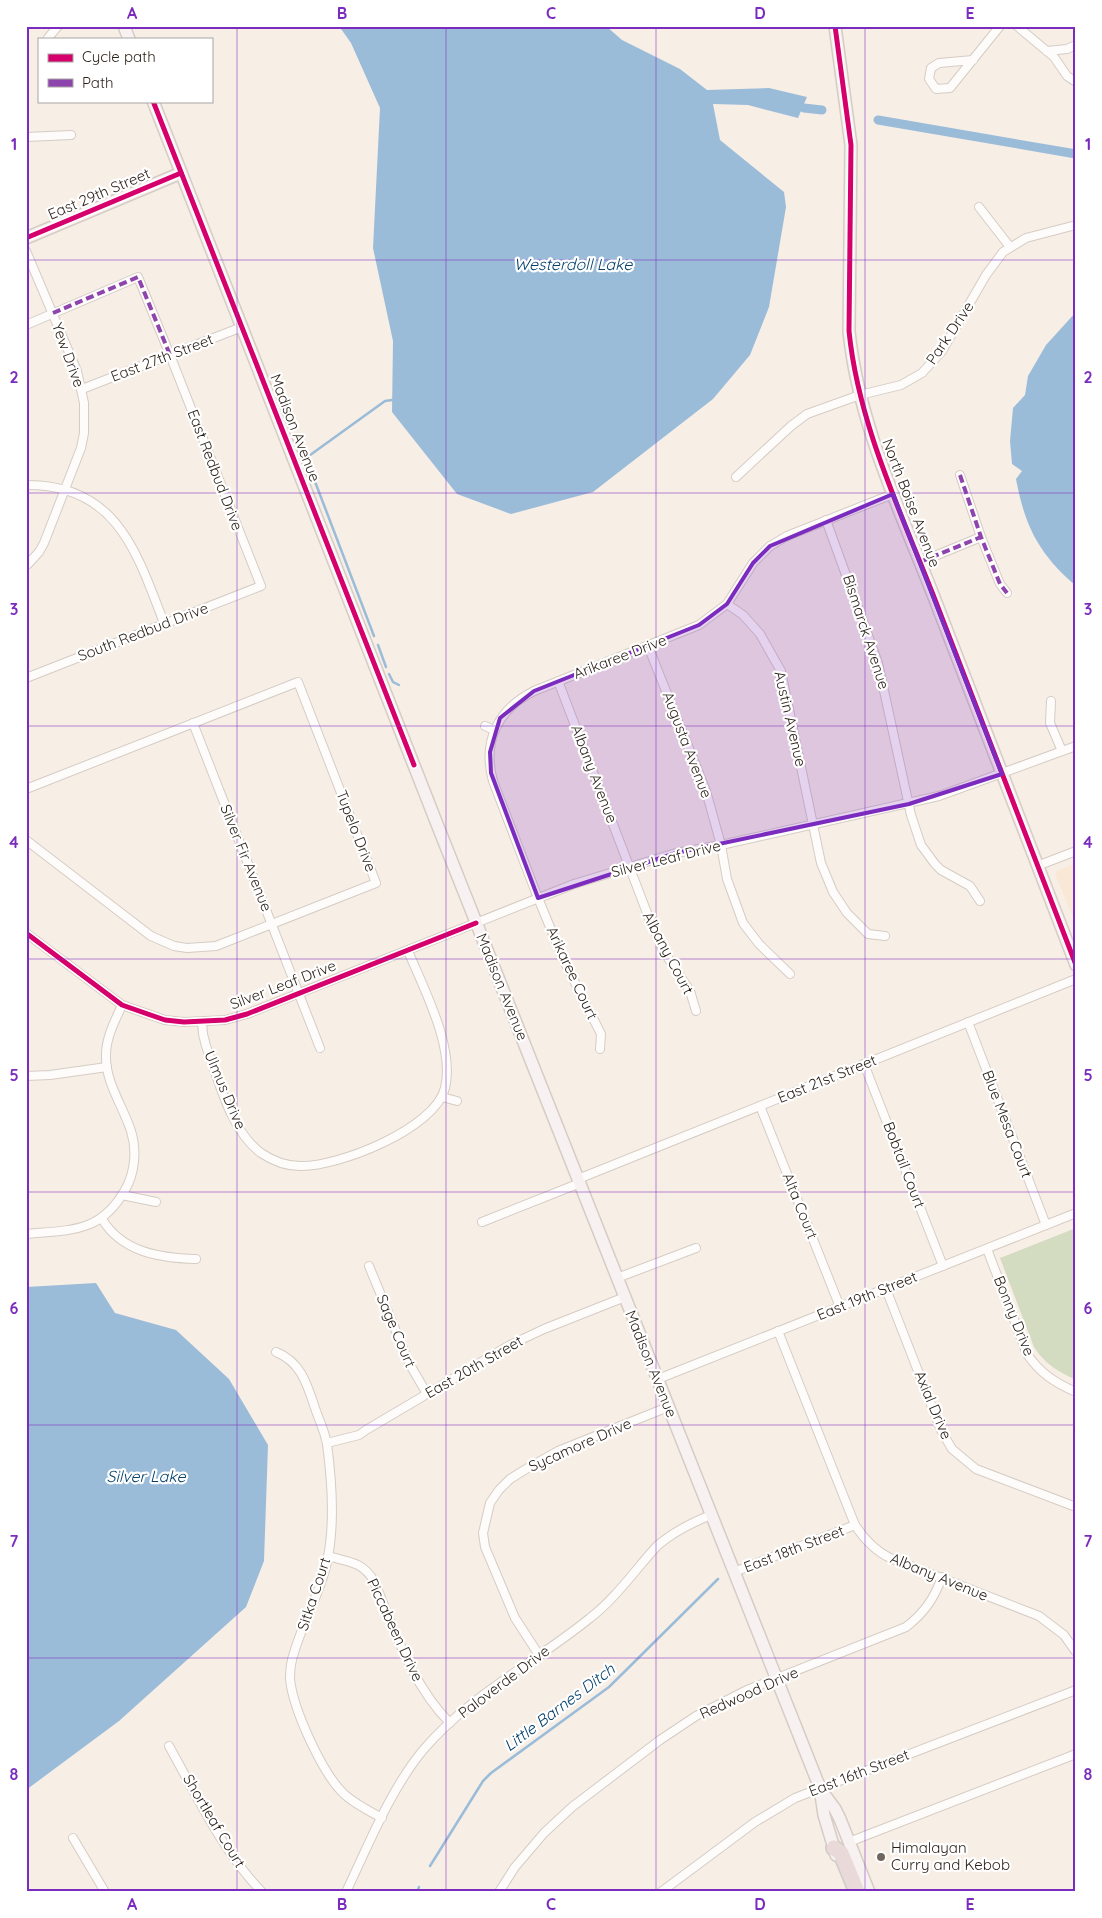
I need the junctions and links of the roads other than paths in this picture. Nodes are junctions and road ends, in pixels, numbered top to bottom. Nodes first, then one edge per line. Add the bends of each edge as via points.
1 (58, 26) edge
2 (124, 26) edge
3 (835, 26) edge
4 (1000, 26) edge
5 (1017, 26) edge
6 (48, 38) edge
7 (129, 38) edge
8 (1076, 45) edge
9 (1047, 51) junction
10 (973, 60) junction
11 (1076, 82) edge
12 (153, 102) edge
13 (71, 136) dead end
14 (26, 138) edge
15 (181, 173) junction
16 (979, 207) dead end
17 (1076, 225) edge
18 (26, 238) edge
19 (1010, 247) junction
20 (26, 251) edge
21 (53, 313) junction
22 (26, 325) edge
23 (242, 327) junction
24 (170, 355) junction
25 (82, 389) junction
26 (860, 395) junction
27 (960, 475) dead end
28 (736, 477) dead end
29 (26, 486) edge
30 (65, 490) junction
31 (893, 494) junction
32 (826, 520) junction
33 (981, 537) junction
34 (920, 562) junction
35 (28, 564) dead end
36 (261, 586) joint
37 (1007, 593) dead end
38 (727, 604) junction
39 (164, 623) junction
40 (648, 646) junction
41 (26, 678) edge
42 (558, 681) junction
43 (1051, 701) dead end
44 (193, 723) junction
45 (484, 726) dead end
46 (494, 730) junction
47 (1076, 746) edge
48 (1062, 751) junction
49 (1002, 774) junction
50 (26, 789) edge
51 (909, 804) junction
52 (814, 823) junction
53 (26, 840) edge
54 (721, 845) junction
55 (1076, 851) edge
56 (630, 866) junction
57 (1037, 866) junction
58 (538, 898) junction
59 (980, 901) dead end
60 (476, 923) junction
61 (272, 924) junction
62 (27, 934) edge
63 (885, 936) dead end
64 (408, 951) junction
65 (1076, 965) edge
66 (790, 974) dead end
67 (1076, 978) edge
68 (298, 993) junction
69 (122, 1005) junction
70 (696, 1011) dead end
71 (202, 1022) junction
72 (968, 1022) junction
73 (320, 1048) dead end
74 (600, 1049) dead end
75 (864, 1064) junction
76 (107, 1067) junction
77 (26, 1076) edge
78 (442, 1097) junction
79 (458, 1101) dead end
80 (760, 1106) junction
81 (579, 1181) junction
82 (122, 1195) junction
83 (156, 1202) dead end
84 (1076, 1213) edge
85 (102, 1219) junction
86 (482, 1222) dead end
87 (1046, 1225) junction
88 (26, 1234) edge
89 (696, 1248) dead end
90 (987, 1249) junction
91 (196, 1259) dead end
92 (369, 1266) dead end
93 (943, 1266) junction
94 (617, 1278) junction
95 (886, 1289) junction
96 (625, 1297) junction
97 (840, 1307) junction
98 (778, 1331) junction
99 (276, 1352) dead end
100 (658, 1379) junction
101 (1076, 1392) edge
102 (427, 1394) junction
103 (668, 1407) junction
104 (327, 1443) junction
105 (1076, 1507) edge
106 (711, 1515) junction
107 (854, 1526) junction
108 (328, 1556) junction
109 (734, 1572) junction
110 (942, 1577) junction
111 (1076, 1652) edge
112 (539, 1655) junction
113 (777, 1680) junction
114 (1076, 1690) edge
115 (450, 1722) junction
116 (169, 1746) dead end
117 (1076, 1754) edge
118 (820, 1788) junction
119 (382, 1818) junction
120 (73, 1838) dead end
121 (849, 1842) junction
122 (834, 1848) junction
123 (105, 1892) edge
124 (262, 1892) edge
125 (346, 1892) edge
126 (499, 1892) edge
127 (661, 1892) edge
128 (849, 1892) edge
129 (857, 1892) edge
130 (869, 1892) edge

1 - 6 street
2 - 7 main road
3 - 26 main road, North Boise Avenue via 851,145 848,317 852,361
4 - 10 street
5 - 9 street
8 - 9 street
9 - 11 street
10 - 10 street via 950,88 936,89 929,79 931,68 939,63
12 - 15 main road, Madison Avenue
13 - 14 street
15 - 18 main road, East 29th Street
15 - 23 main road, Madison Avenue
16 - 19 street
17 - 19 street, Park Drive via 1026,238
19 - 26 street, Park Drive via 998,257 931,365 901,385
20 - 21 street, Yew Drive
21 - 22 street
21 - 24 street, East Redbud Drive via 138,277
21 - 25 street, Yew Drive
23 - 24 street, East 27th Street
23 - 60 main road, Madison Avenue
24 - 25 street, East 27th Street
24 - 36 street, East Redbud Drive
25 - 30 street, Yew Drive via 84,433
26 - 28 street, Park Drive via 807,414
26 - 31 main road, North Boise Avenue
27 - 33 street
29 - 30 street
30 - 35 street, Yew Drive via 44,543
30 - 39 street via 88,500 120,527 138,557
31 - 32 street, Arikaree Drive
31 - 34 main road, North Boise Avenue
32 - 38 street, Arikaree Drive via 787,536 763,551
32 - 51 street, Bismarck Avenue via 878,662
33 - 34 street
33 - 37 street via 1000,584
34 - 49 main road, North Boise Avenue
36 - 39 street, South Redbud Drive
38 - 40 street, Arikaree Drive via 699,625
38 - 52 street, Austin Avenue via 743,615 760,634 781,672
39 - 41 street, South Redbud Drive
40 - 42 street, Arikaree Drive
40 - 54 street, Augusta Avenue via 706,791
42 - 46 street, Arikaree Drive via 521,697 500,718
42 - 56 street, Albany Avenue
43 - 48 street via 1050,723
44 - 50 street, Tupelo Drive
44 - 61 street, Silver Fir Avenue
44 - 61 street, Tupelo Drive via 298,682 376,883
45 - 46 street
46 - 58 street, Arikaree Drive via 490,773
47 - 48 street, Silver Leaf Drive
48 - 49 street, Silver Leaf Drive
49 - 51 street, Silver Leaf Drive
49 - 57 main road, North Boise Avenue
51 - 52 street, Silver Leaf Drive
51 - 59 street, Bismarck Avenue via 924,851 941,870 970,886
52 - 54 street, Silver Leaf Drive
52 - 63 street, Austin Avenue via 821,863 839,903 868,934
53 - 61 street, Tupelo Drive via 151,936 174,946 216,946
54 - 56 street, Silver Leaf Drive
54 - 66 street, Augusta Avenue via 727,879 743,923
55 - 57 street
56 - 58 street, Silver Leaf Drive
56 - 70 street, Albany Court via 648,918 664,952 690,991
57 - 65 main road, North Boise Avenue
58 - 60 street, Silver Leaf Drive
58 - 74 street, Arikaree Court via 564,961 601,1034
60 - 64 street, Silver Leaf Drive
60 - 81 main road, Madison Avenue
61 - 68 street, Silver Fir Avenue
62 - 69 street, Silver Leaf Drive
64 - 68 street, Silver Leaf Drive
64 - 78 street via 444,1044 447,1066
67 - 72 street, East 21st Street
68 - 71 street, Silver Leaf Drive via 247,1014
68 - 73 street, Silver Fir Avenue
69 - 71 street, Silver Leaf Drive via 165,1020
69 - 76 street via 109,1034
71 - 78 street, Ulmus Drive via 206,1046 233,1118 252,1145 278,1163 300,1166 326,1163 381,1143 416,1124
72 - 75 street, East 21st Street
72 - 87 street, Blue Mesa Court
75 - 80 street, East 21st Street
75 - 93 street, Bobtail Court
76 - 77 street via 50,1076
76 - 82 street via 134,1149 132,1174
78 - 79 street
80 - 81 street, East 21st Street
80 - 97 street, Alta Court
81 - 86 street, East 21st Street
81 - 94 main road, Madison Avenue
82 - 83 street
82 - 85 street via 117,1205
84 - 87 street, East 19th Street
85 - 88 street via 70,1230
85 - 91 street via 116,1236 136,1249
87 - 90 street, East 19th Street
89 - 94 street
90 - 93 street, East 19th Street
90 - 101 street, Bonny Drive via 1027,1354 1049,1378
92 - 102 street, Sage Court via 409,1363
93 - 95 street, East 19th Street
94 - 96 main road, Madison Avenue
95 - 97 street, East 19th Street
95 - 105 street, Axial Drive via 941,1430 952,1449 976,1469
96 - 100 main road, Madison Avenue
96 - 102 street, East 20th Street via 510,1345
97 - 98 street, East 19th Street
98 - 100 street, East 19th Street
98 - 107 street, Albany Avenue
99 - 104 street, Sitka Court via 288,1356 304,1376
100 - 103 main road, Madison Avenue
102 - 104 street, East 20th Street via 359,1434
103 - 106 main road, Madison Avenue
103 - 112 street, Sycamore Drive via 558,1452 526,1469 510,1479 490,1503 483,1533 485,1547 515,1618
104 - 108 street, Sitka Court via 332,1489
106 - 109 main road, Madison Avenue
106 - 112 street, Paloverde Drive via 661,1542 600,1610
107 - 109 street, East 18th Street
107 - 110 street, Albany Avenue via 881,1553
108 - 115 street, Piccabeen Drive via 368,1571 415,1676 434,1706
108 - 119 street, Sitka Court via 294,1652 290,1670 292,1691 320,1763 328,1775 351,1800
109 - 113 main road, Madison Avenue
110 - 111 street, Albany Avenue via 1039,1616 1064,1635
110 - 113 street, Redwood Drive via 932,1602 906,1627
112 - 115 street, Paloverde Drive
113 - 118 main road, Madison Avenue
113 - 126 street, Redwood Drive via 696,1716 609,1778 544,1833
114 - 118 street, East 16th Street
115 - 119 street, Paloverde Drive via 410,1767
116 - 124 street, Shortleaf Court via 224,1842
117 - 121 street
118 - 121 main road, Madison Avenue via 835,1809
118 - 122 main road, Madison Avenue
118 - 127 street, East 16th Street via 774,1809
119 - 125 street, Paloverde Drive
120 - 123 street
121 - 130 main road, Madison Avenue
122 - 128 main road, Madison Avenue
122 - 129 highway via 841,1854

